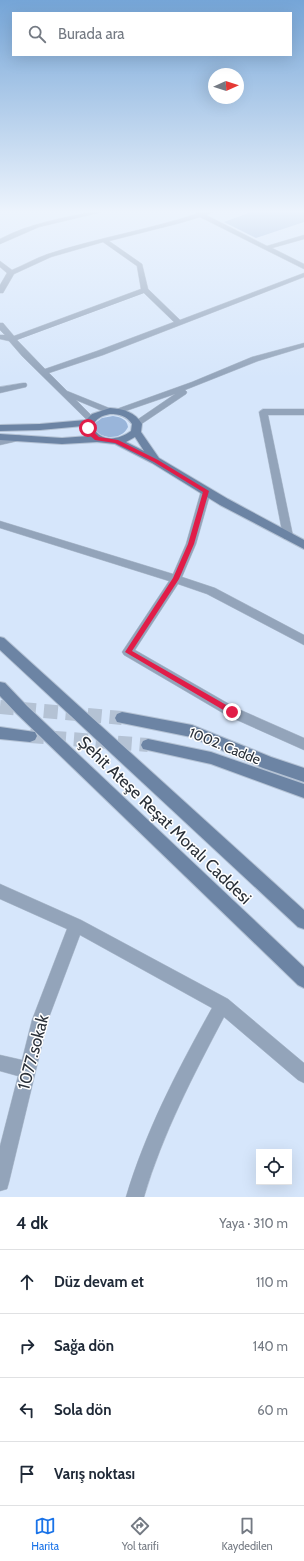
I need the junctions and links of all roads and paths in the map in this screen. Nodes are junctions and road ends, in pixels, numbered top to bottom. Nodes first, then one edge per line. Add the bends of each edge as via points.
1 (4, 267) edge
2 (25, 267) edge
3 (140, 267) edge
4 (11, 273) junction
5 (304, 275) edge
6 (145, 290) junction
7 (0, 291) edge
8 (178, 322) junction
9 (0, 325) edge
10 (0, 337) edge
11 (13, 340) junction
12 (304, 345) edge
13 (44, 372) junction
14 (195, 384) junction
15 (23, 385) dead end
16 (0, 390) edge
17 (62, 390) junction
18 (114, 411) junction
19 (304, 412) edge
20 (90, 421) junction
21 (0, 428) edge
22 (136, 428) junction
23 (0, 437) edge
24 (19, 438) junction
25 (97, 439) junction
26 (117, 441) junction
27 (0, 442) edge
28 (156, 461) junction
29 (206, 491) junction
30 (0, 524) edge
31 (288, 536) junction
32 (304, 545) edge
33 (176, 579) junction
34 (304, 640) edge
35 (0, 642) edge
36 (0, 687) edge
37 (122, 718) tunnel mouth
38 (0, 733) edge
39 (30, 736) tunnel mouth
40 (148, 744) tunnel mouth
41 (304, 744) edge
42 (304, 775) edge
43 (304, 791) edge
44 (0, 891) edge
45 (304, 922) edge
46 (76, 925) junction
47 (304, 979) edge
48 (222, 1005) junction
49 (0, 1063) edge
50 (28, 1070) junction
51 (304, 1074) edge
52 (0, 1182) edge
53 (135, 1197) edge

1 - 4 street
2 - 4 street
3 - 6 street
4 - 7 street
5 - 8 street
6 - 8 street
6 - 11 street
8 - 13 street
9 - 11 street
10 - 11 street
11 - 13 street
12 - 14 street via 255,359
13 - 17 street
14 - 18 street
14 - 22 street
15 - 16 street
17 - 18 street
17 - 20 street
18 - 20 main road via 96,415
18 - 22 main road via 131,416
19 - 31 street via 263,412
20 - 21 main road via 40,427
20 - 25 main road via 89,432
22 - 26 main road via 124,439
22 - 28 main road
23 - 24 main road
24 - 25 main road via 62,441
24 - 27 street
25 - 26 main road
26 - 28 main road
28 - 29 main road
29 - 31 main road
29 - 33 street via 191,544
30 - 33 street
31 - 32 main road
33 - 34 street via 211,591
33 - 41 street via 128,652 232,712
35 - 45 main road
36 - 47 main road, Şehit Ateşe Reşat Moralı Caddesi
37 - 42 main road, 1002. Cadde via 192,731
38 - 39 main road
40 - 43 main road, 1002. Cadde via 211,758
44 - 46 street
46 - 48 street
46 - 50 street, 1077.sokak via 40,1020
48 - 51 street
48 - 53 street via 177,1090 142,1172
49 - 50 street
50 - 52 street, 1077.sokak

